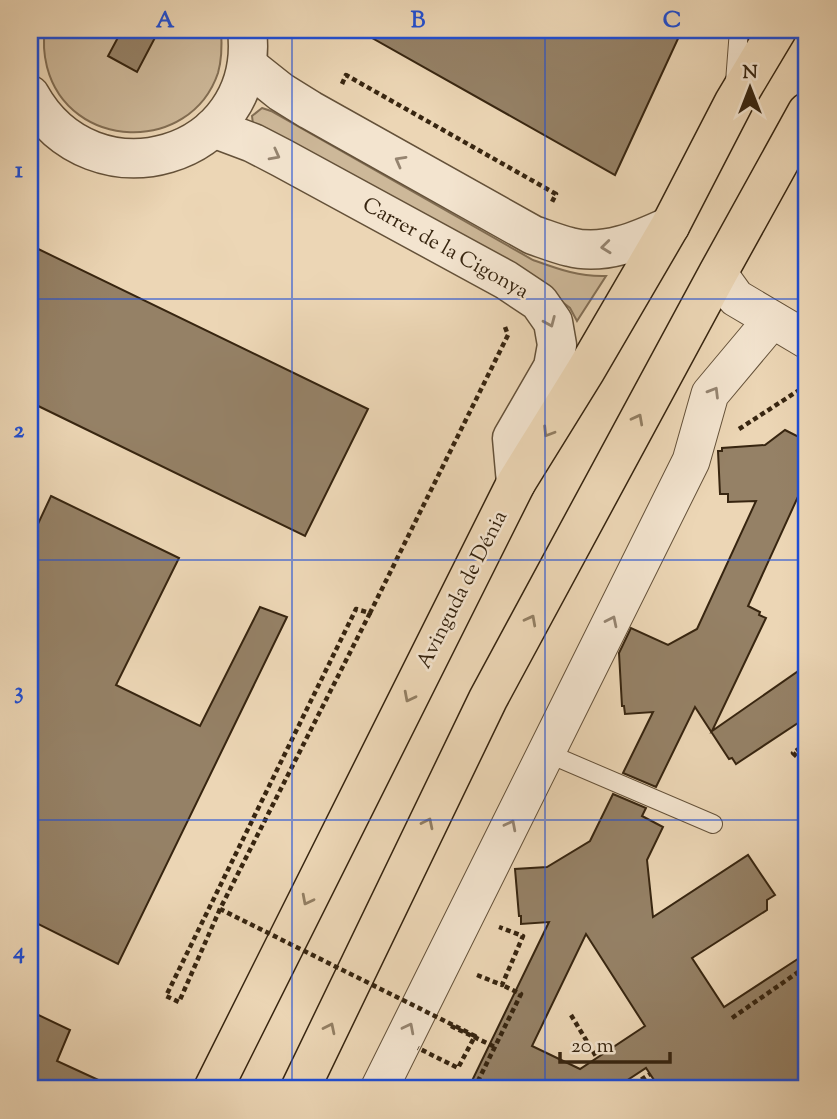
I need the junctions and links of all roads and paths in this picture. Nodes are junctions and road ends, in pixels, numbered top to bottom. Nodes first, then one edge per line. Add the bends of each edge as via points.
1 (739, 30) edge
2 (777, 30) edge
3 (247, 47) edge
4 (734, 102) junction
5 (32, 105) edge
6 (807, 112) edge
7 (213, 128) junction
8 (670, 226) junction
9 (718, 273) junction
10 (772, 320) junction
11 (504, 323) dead end
12 (807, 340) edge
13 (516, 483) junction
14 (370, 613) junction
15 (807, 743) edge
16 (547, 753) junction
17 (807, 766) edge
18 (713, 824) dead end
19 (220, 909) junction
20 (807, 966) edge
21 (502, 985) dead end
22 (571, 1015) dead end
23 (732, 1018) dead end
24 (418, 1048) dead end
25 (597, 1058) dead end
26 (650, 1074) dead end
27 (213, 1089) edge
28 (300, 1089) edge
29 (379, 1089) edge
30 (474, 1089) edge
31 (627, 1089) edge

1 - 4 lane, Avinguda de Dénia
2 - 4 main road, Avinguda de Dénia
3 - 7 street via 235,99
8 -> 3 street via 607,249 572,248 533,235 281,92
4 - 8 main road, Avinguda de Dénia
5 - 7 street via 59,133 88,150 120,159 154,158 186,147
6 - 9 main road
7 -> 13 street, Carrer de la Cigonya via 282,158 539,302 553,322 557,345 553,367 512,438
8 -> 13 main road, Avinguda de Dénia
9 - 10 street via 736,298
28 -> 9 main road via 488,699
10 - 12 street
16 -> 10 street via 691,461 710,394
11 - 14 path via 509,335
13 -> 27 main road, Avinguda de Dénia
14 - 19 path, bridge
14 - 19 path via 356,609 166,996 179,1002
15 - 17 path via 793,753
16 - 18 lane
29 -> 16 street
19 - 24 path, bridge via 475,1036 458,1068
20 - 23 path
21 - 30 path via 521,994
22 - 25 path
26 - 31 path

